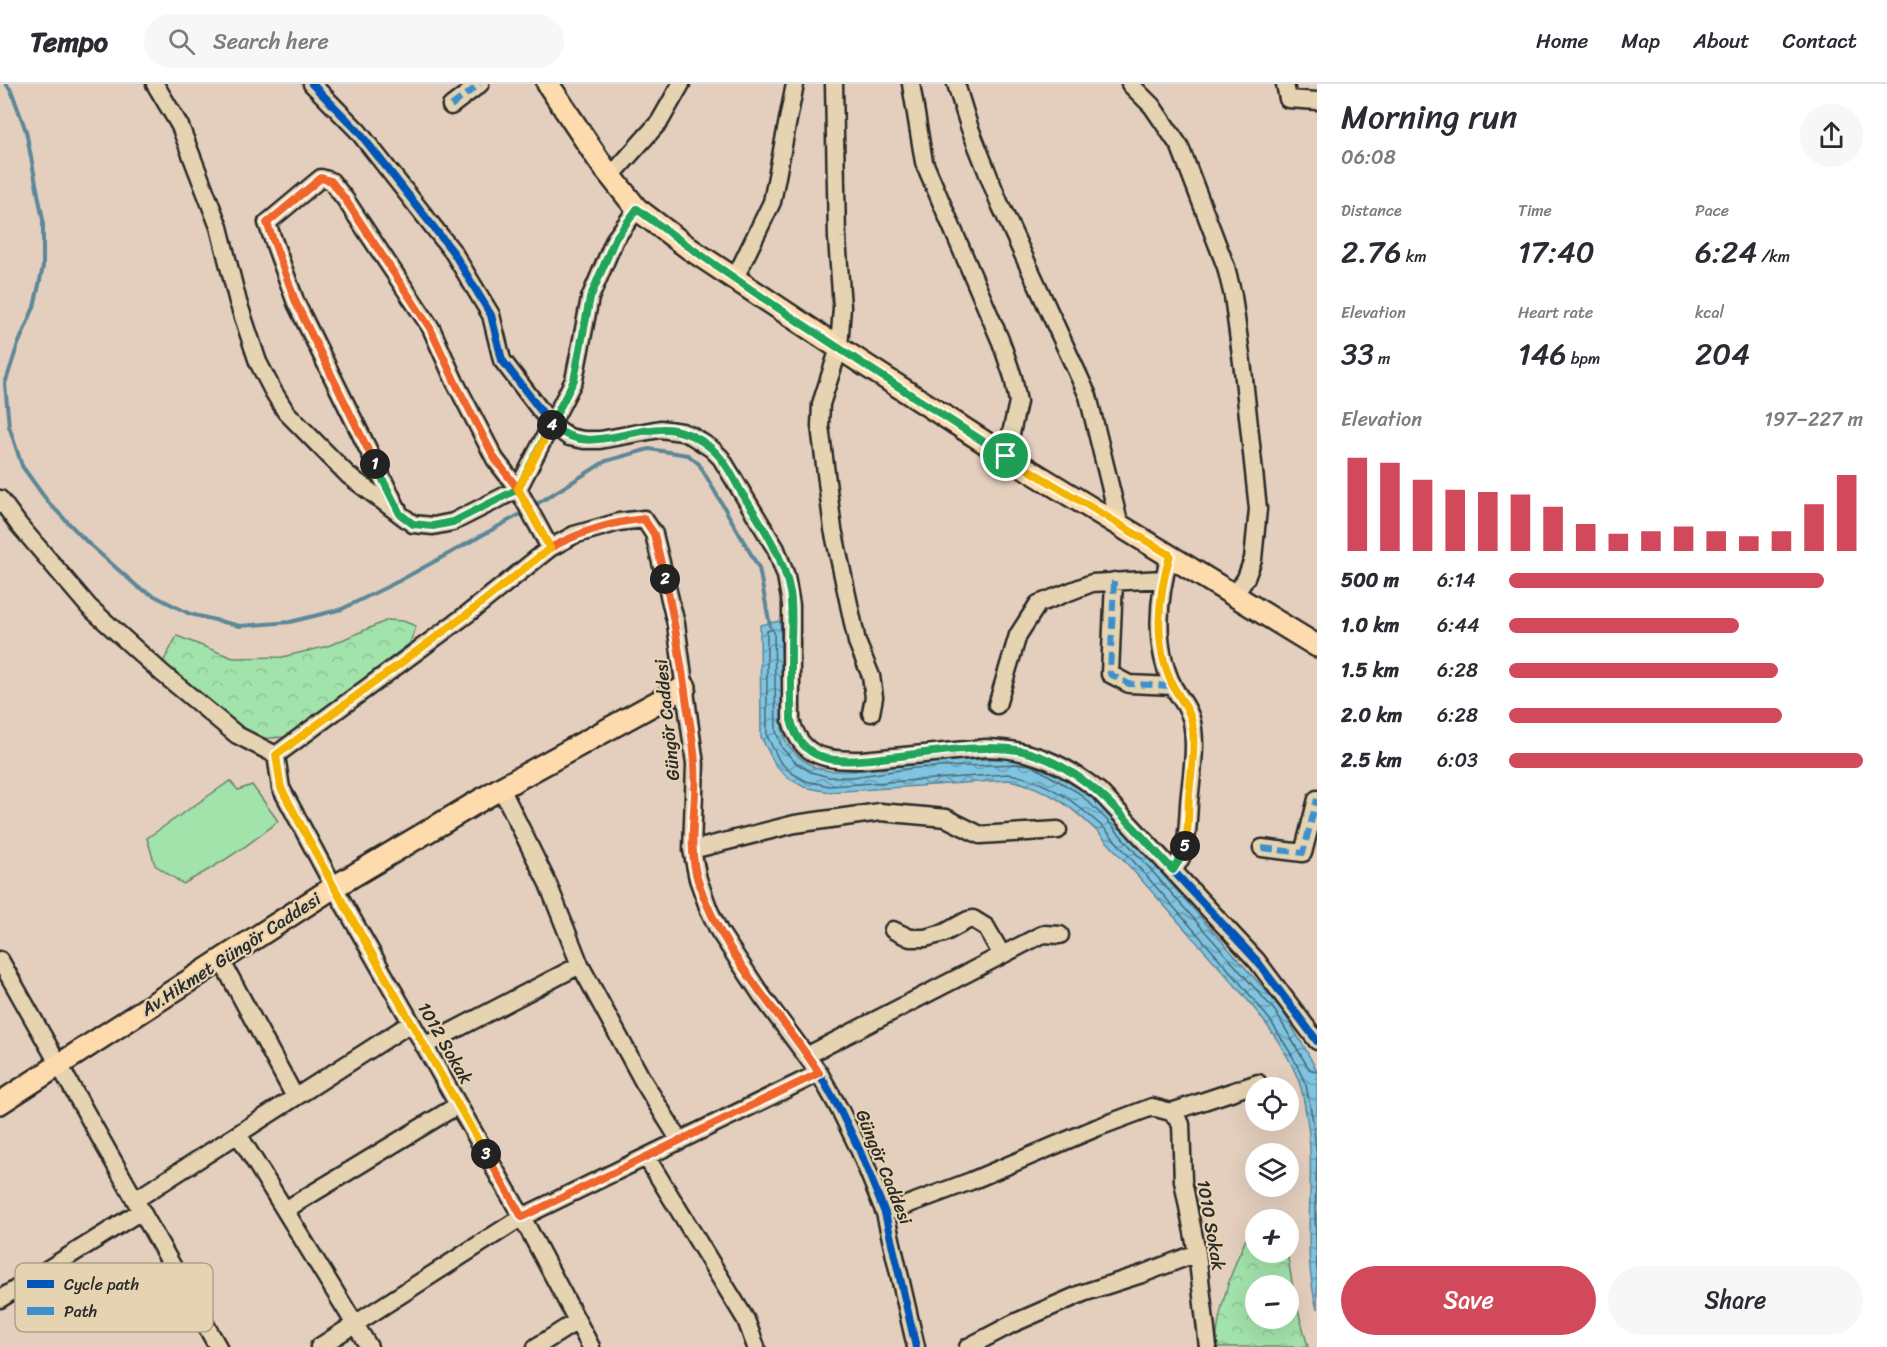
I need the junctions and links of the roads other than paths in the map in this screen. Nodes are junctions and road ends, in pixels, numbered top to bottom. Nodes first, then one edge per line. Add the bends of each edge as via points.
1 (155, 84) edge
2 (312, 84) edge
3 (480, 84) edge
4 (548, 84) edge
5 (681, 84) edge
6 (795, 84) edge
7 (834, 84) edge
8 (911, 84) edge
9 (956, 84) edge
10 (1130, 84) edge
11 (1285, 84) edge
12 (1317, 101) edge
13 (451, 106) dead end
14 (611, 176) junction
15 (637, 209) junction
16 (735, 278) junction
17 (839, 348) junction
18 (551, 424) junction
19 (1006, 456) junction
20 (518, 489) junction
21 (0, 499) edge
22 (400, 514) junction
23 (1120, 526) junction
24 (550, 548) junction
25 (1170, 555) junction
26 (1163, 579) junction
27 (1114, 581) junction
28 (1235, 596) junction
29 (1317, 646) edge
30 (1173, 686) junction
31 (685, 687) junction
32 (997, 705) dead end
33 (871, 712) dead end
34 (276, 755) junction
35 (501, 788) junction
36 (1317, 799) edge
37 (1058, 830) dead end
38 (1262, 849) dead end
39 (692, 850) junction
40 (1173, 870) junction
41 (334, 887) junction
42 (893, 930) dead end
43 (1060, 935) dead end
44 (1002, 955) junction
45 (0, 960) edge
46 (221, 960) junction
47 (580, 965) junction
48 (411, 1023) junction
49 (1317, 1041) edge
50 (424, 1046) junction
51 (808, 1055) junction
52 (58, 1066) junction
53 (819, 1073) junction
54 (1245, 1087) edge
55 (295, 1097) junction
56 (0, 1102) edge
57 (458, 1105) junction
58 (1171, 1112) junction
59 (238, 1134) junction
60 (680, 1141) junction
61 (647, 1158) junction
62 (138, 1205) junction
63 (285, 1210) junction
64 (885, 1213) junction
65 (522, 1217) junction
66 (1197, 1253) junction
67 (53, 1263) edge
68 (171, 1263) edge
69 (15, 1289) edge
70 (0, 1299) edge
71 (577, 1321) junction
72 (356, 1324) junction
73 (210, 1332) edge
74 (218, 1347) edge
75 (319, 1347) edge
76 (369, 1347) edge
77 (536, 1347) edge
78 (591, 1347) edge
79 (756, 1347) edge
80 (916, 1347) edge
81 (968, 1347) edge
82 (1208, 1347) edge

1 - 22 street via 180,126 219,227 251,342 273,391 286,412 348,475
2 - 18 street via 358,131 453,252 491,315 502,360
3 - 13 street
4 - 14 main road
5 - 14 street via 660,121
6 - 16 street via 772,202
7 - 17 street via 842,307
8 - 19 street via 924,162 1013,377 1018,402
9 - 23 street via 999,202 1088,396
10 - 28 street via 1152,106 1179,147 1226,267 1233,296 1258,509 1253,559
11 - 12 street via 1288,99
14 - 15 main road
15 - 16 main road
15 - 18 street via 615,239 590,298 574,380
16 - 17 main road
17 - 19 main road
17 - 33 street via 821,404 820,426 833,529 857,642 874,697
18 - 20 street
18 - 40 street via 569,437 584,440 671,430 698,439 721,458 772,543 786,576 792,619 791,720 796,736 807,749 832,760 986,748 1029,753 1071,771 1099,791
19 - 23 main road
20 - 22 street via 453,522 413,524
20 - 22 street via 495,459 430,328 345,199 331,181 321,178 267,223 296,303
20 - 24 street
21 - 34 street via 89,607 237,735
23 - 25 main road
24 - 31 street, Güngör Caddesi via 574,535 644,519 654,534 676,624
24 - 34 street, Güngör Caddesi
25 - 26 street
25 - 28 main road
26 - 27 street
26 - 30 street via 1160,632
27 - 30 street via 1110,674 1129,684
27 - 32 street via 1092,584 1038,604 1018,635
28 - 29 main road
30 - 40 street via 1186,706 1194,741 1186,841
31 - 35 main road, Av.Hikmet Güngör Caddesi
31 - 39 street, Güngör Caddesi via 695,765
34 - 41 street, 1012 Sokak via 281,788
35 - 41 main road, Av.Hikmet Güngör Caddesi
35 - 47 street via 548,884
36 - 38 street via 1303,853
37 - 39 street via 980,835 946,818 880,812 795,824
39 - 51 street, Güngör Caddesi via 698,879 719,931
40 - 49 street via 1257,961
41 - 46 main road, Av.Hikmet Güngör Caddesi
41 - 48 street, 1012 Sokak
42 - 44 street via 910,938 925,938 973,919 986,927
43 - 44 street via 1044,934
44 - 51 street
45 - 52 street
46 - 52 main road, Av.Hikmet Güngör Caddesi
46 - 55 street
47 - 50 street
47 - 60 street
48 - 50 street, 1012 Sokak
48 - 55 street
50 - 57 street, 1012 Sokak
51 - 53 street, Güngör Caddesi
52 - 56 main road, Av.Hikmet Güngör Caddesi
52 - 62 street
53 - 60 street
53 - 64 street, Güngör Caddesi via 850,1130
54 - 58 street
55 - 59 street
57 - 63 street
57 - 65 street, 1012 Sokak
58 - 64 street via 1152,1107
58 - 66 street, 1010 Sokak via 1181,1124 1183,1181
59 - 62 street
59 - 63 street
60 - 61 street
61 - 65 street
61 - 79 street via 746,1320
62 - 67 street
62 - 68 street
63 - 72 street
64 - 80 street, Güngör Caddesi
65 - 71 street, 1012 Sokak
65 - 72 street
66 - 81 street via 1083,1293
66 - 82 street, 1010 Sokak
69 - 70 street
71 - 77 street
71 - 78 street, 1012 Sokak
72 - 75 street
72 - 76 street
73 - 74 street

